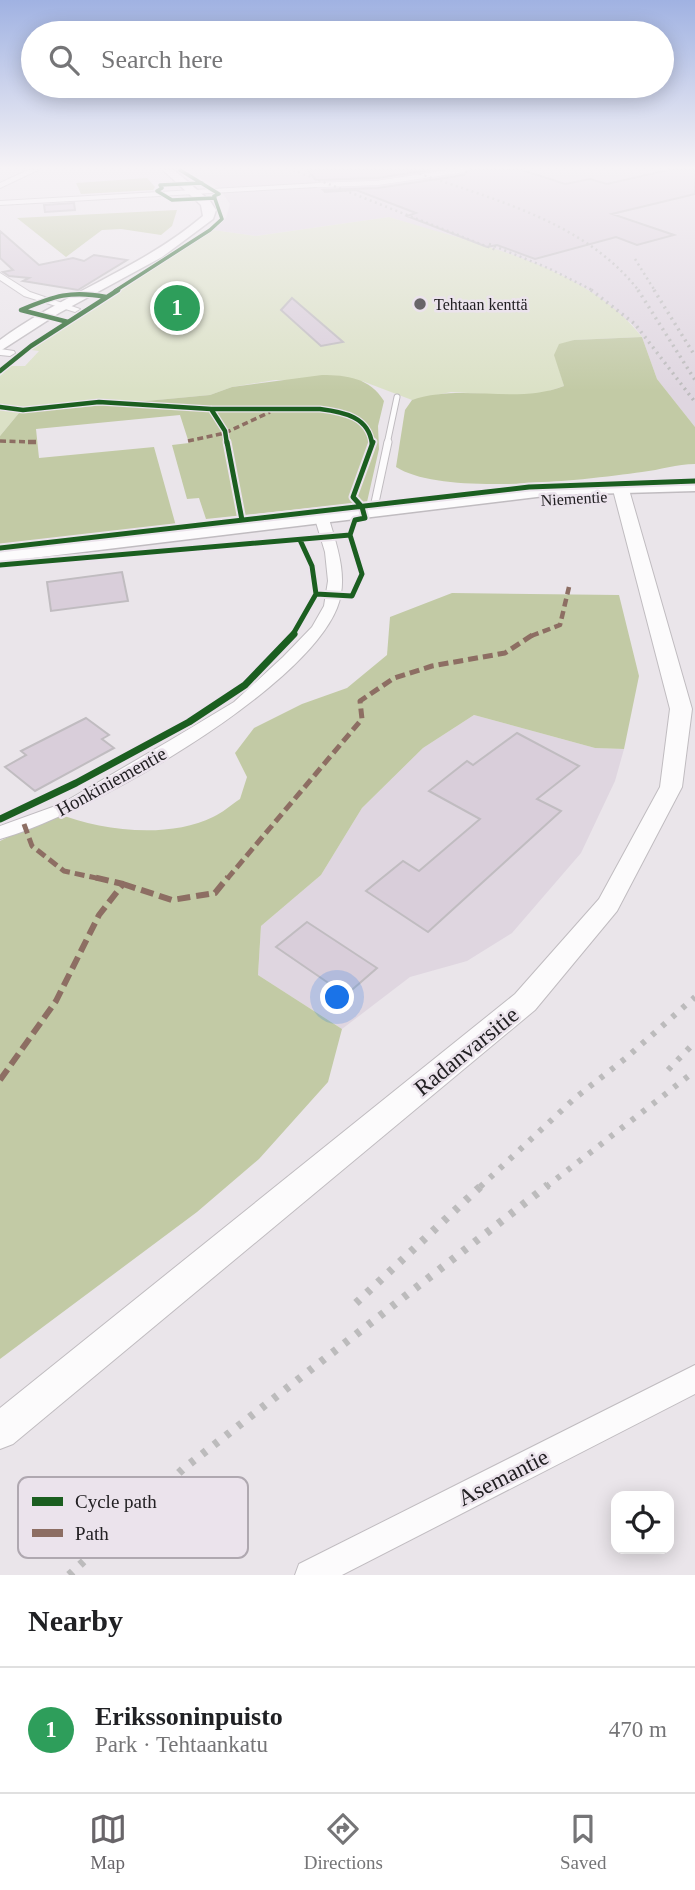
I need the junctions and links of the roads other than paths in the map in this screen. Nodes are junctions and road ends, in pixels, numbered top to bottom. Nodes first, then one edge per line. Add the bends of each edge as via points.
1 (171, 244) edge
2 (1, 278) edge
3 (63, 310) junction
4 (2, 353) edge
5 (397, 397) dead end
6 (695, 486) edge
7 (612, 491) junction
8 (695, 495) edge
9 (373, 512) junction
10 (323, 519) junction
11 (630, 532) joint
12 (0, 556) edge
13 (0, 833) edge
14 (695, 1379) edge
15 (0, 1431) edge
16 (310, 1575) edge

1 - 3 main road via 104,290
2 - 3 street via 24,301
3 - 4 main road
5 - 9 lane
6 - 7 main road, Niementie
7 - 8 main road, Niementie
7 - 9 main road, Niementie
7 - 11 street, Radanvarsitie
9 - 10 main road, Niementie
10 - 12 main road, Niementie
10 - 13 street, Honkiniementie via 335,581 331,606 318,629 288,660 240,705 175,746 67,808
11 - 15 street, Radanvarsitie via 684,731 671,787 608,905 525,1002
14 - 16 street, Asemantie

